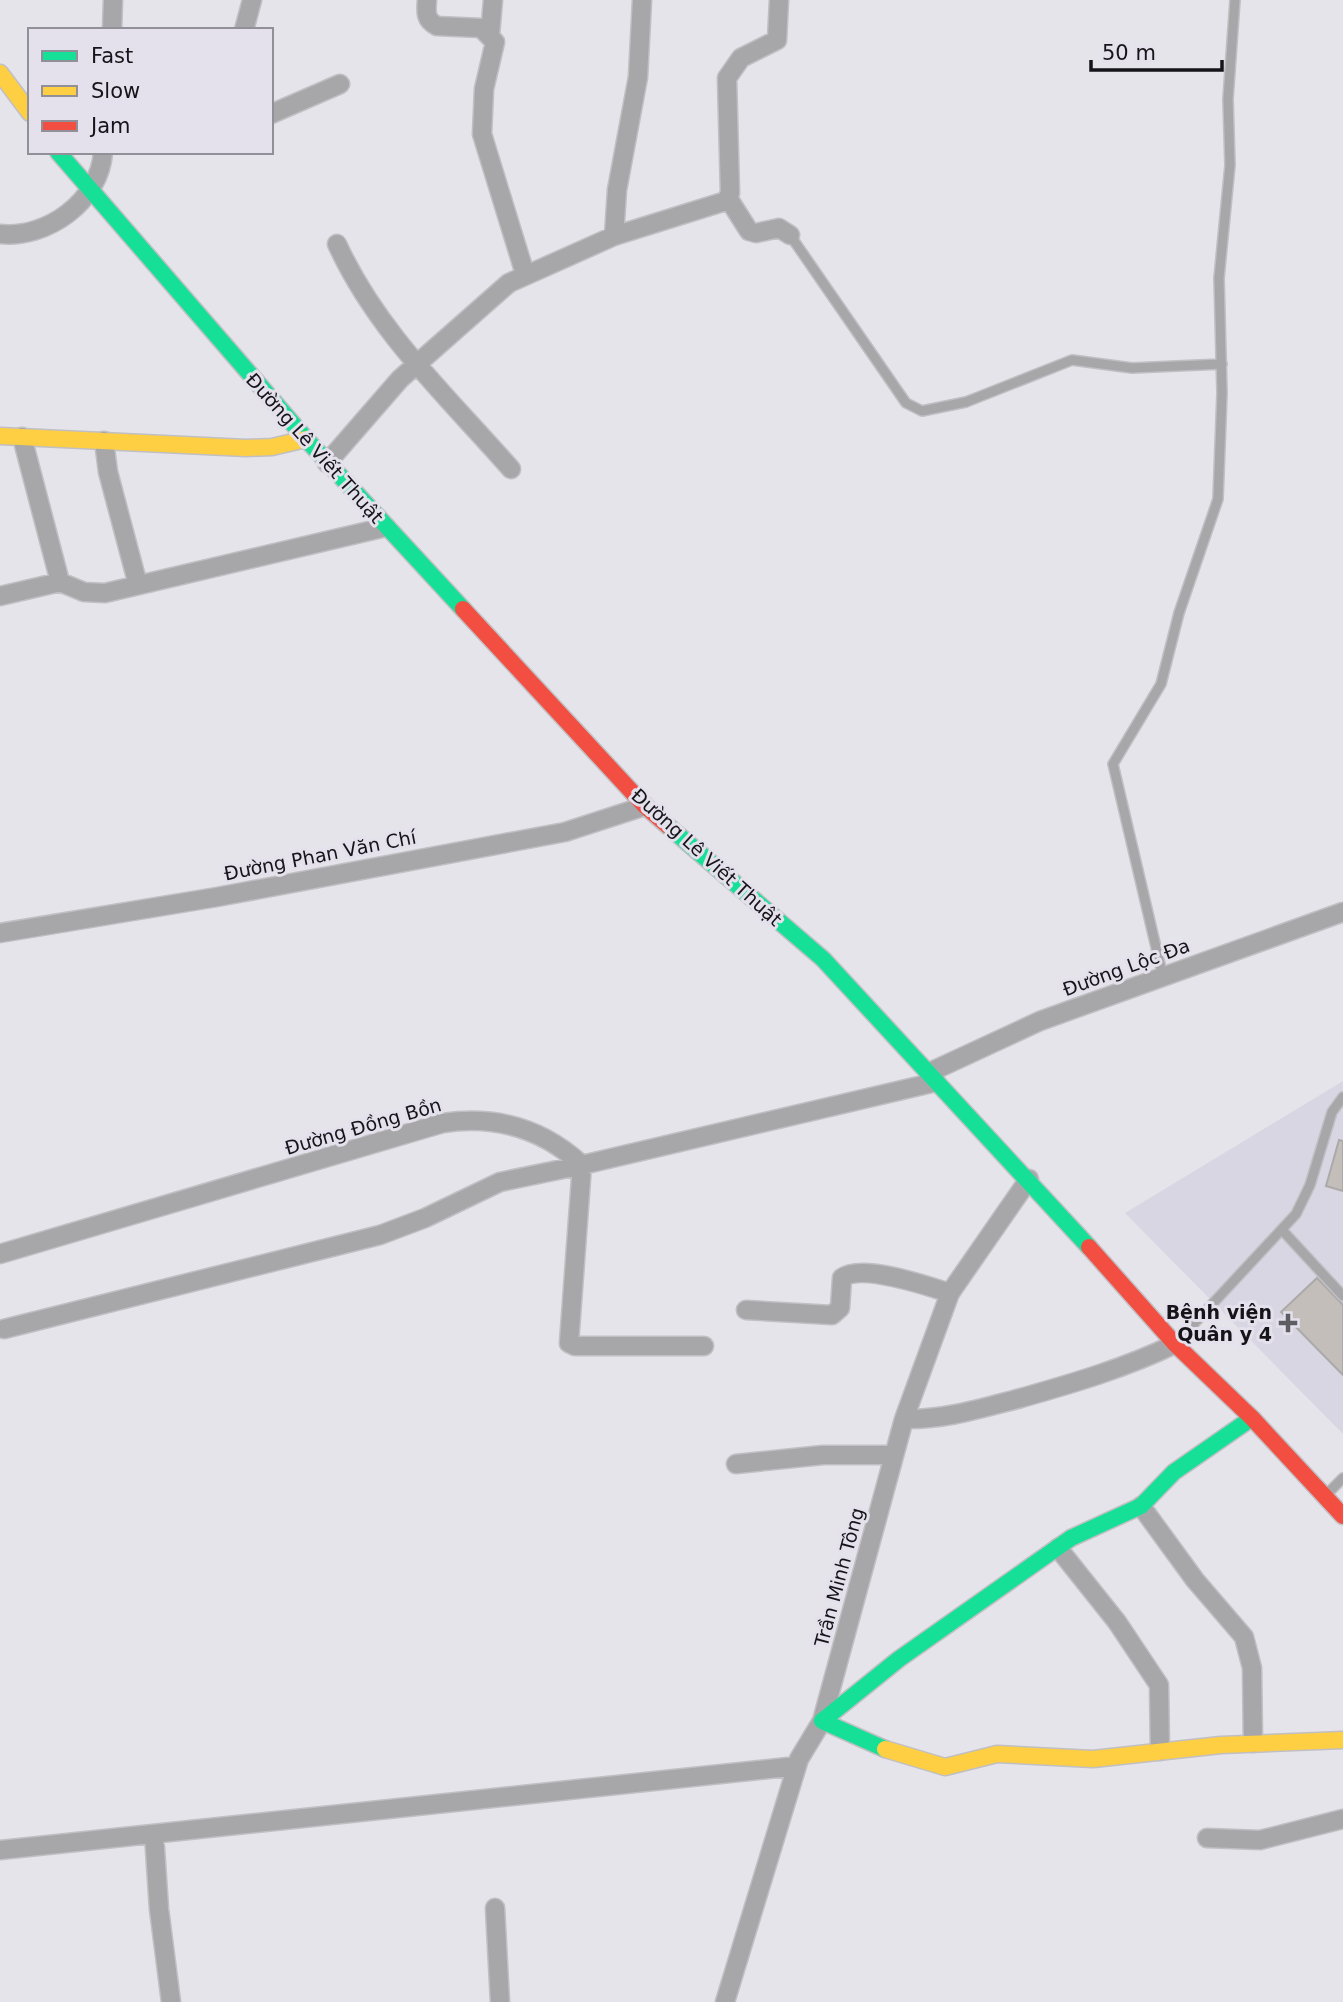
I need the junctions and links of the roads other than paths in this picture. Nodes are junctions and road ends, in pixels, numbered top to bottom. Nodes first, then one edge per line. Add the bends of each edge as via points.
1 (114, 0) edge
2 (251, 0) edge
3 (427, 0) edge
4 (493, 0) edge
5 (642, 0) edge
6 (779, 0) edge
7 (1235, 0) edge
8 (112, 28) edge
9 (244, 28) edge
10 (490, 34) junction
11 (0, 73) edge
12 (340, 84) dead end
13 (28, 111) edge
14 (273, 113) edge
15 (60, 154) edge
16 (103, 154) edge
17 (89, 192) junction
18 (729, 198) junction
19 (0, 234) edge
20 (790, 234) joint
21 (614, 236) junction
22 (337, 244) dead end
23 (525, 274) junction
24 (1222, 364) junction
25 (416, 366) junction
26 (0, 436) edge
27 (22, 437) junction
28 (306, 439) junction
29 (104, 441) junction
30 (327, 463) junction
31 (511, 469) dead end
32 (386, 527) junction
33 (60, 582) junction
34 (138, 585) junction
35 (0, 596) edge
36 (645, 806) junction
37 (1343, 912) edge
38 (0, 933) edge
39 (1163, 976) junction
40 (932, 1077) junction
41 (1343, 1097) edge
42 (582, 1166) junction
43 (1029, 1180) junction
44 (1283, 1231) junction
45 (0, 1254) edge
46 (950, 1293) junction
47 (1343, 1296) edge
48 (746, 1310) dead end
49 (5, 1329) dead end
50 (1175, 1344) junction
51 (704, 1346) dead end
52 (1252, 1418) junction
53 (904, 1419) junction
54 (894, 1455) junction
55 (736, 1464) dead end
56 (1343, 1478) edge
57 (1325, 1496) junction
58 (1141, 1506) junction
59 (1343, 1516) edge
60 (1058, 1548) junction
61 (822, 1721) junction
62 (1343, 1740) edge
63 (1253, 1743) junction
64 (1160, 1751) junction
65 (797, 1766) junction
66 (1343, 1819) edge
67 (154, 1834) junction
68 (1207, 1838) dead end
69 (0, 1850) edge
70 (495, 1908) dead end
71 (171, 2002) edge
72 (500, 2002) edge
73 (725, 2002) edge

1 - 8 street
2 - 9 street
3 - 10 street via 427,18 437,26 481,28
4 - 10 street
5 - 21 street via 638,77 617,190
6 - 18 street via 777,40 741,58 727,78
7 - 24 lane via 1227,99 1230,165 1219,278
10 - 23 street via 495,51 484,89 482,134
11 - 13 main road
12 - 14 street
15 - 17 main road, Đường Lê Viết Thuật
16 - 17 street via 101,171
17 - 19 street via 43,228
17 - 28 main road, Đường Lê Viết Thuật
18 - 20 street via 748,231 779,228
18 - 21 street via 721,205
20 - 24 lane via 912,408 930,411 966,402 1072,360 1132,368
21 - 23 street
22 - 25 street via 368,303
23 - 25 street via 497,292
24 - 39 lane via 1215,510 1156,696 1113,764
25 - 30 street
25 - 31 street
26 - 27 main road
27 - 29 main road
27 - 33 street
28 - 29 main road via 246,448
28 - 30 main road, Đường Lê Viết Thuật
29 - 34 street
30 - 32 main road, Đường Lê Viết Thuật
32 - 34 street
32 - 36 main road, Đường Lê Viết Thuật
33 - 34 street via 97,593
33 - 35 street
36 - 38 street, Đường Phan Văn Chí via 565,832
36 - 40 main road, Đường Lê Viết Thuật via 823,959
37 - 39 street, Đường Lộc Đa
39 - 40 street, Đường Lộc Đa via 1040,1021
40 - 42 street
40 - 43 main road, Đường Lê Viết Thuật
41 - 44 lane via 1332,1112 1306,1196
42 - 45 street, Đường Đồng Bồn via 563,1147 528,1129 489,1121 443,1123
42 - 49 street via 500,1182 380,1235
42 - 51 street via 569,1343
43 - 46 street, Trần Minh Tông
43 - 50 main road, Đường Lê Viết Thuật
44 - 47 lane
44 - 50 lane
46 - 48 street via 892,1276 853,1274 842,1278 840,1308 832,1315
46 - 53 street, Trần Minh Tông
50 - 52 main road, Đường Lê Viết Thuật
50 - 53 street via 1085,1380 964,1413
52 - 57 main road, Đường Lê Viết Thuật
52 - 58 main road via 1174,1472
53 - 54 street, Trần Minh Tông
54 - 55 street via 823,1455
54 - 61 street, Trần Minh Tông
56 - 57 lane
57 - 59 main road, Đường Lê Viết Thuật
58 - 60 main road via 1070,1538
58 - 63 street via 1244,1637 1252,1668
60 - 61 main road via 899,1659
60 - 64 street via 1117,1622 1159,1685
61 - 64 main road via 897,1754 945,1767 997,1754 1093,1759
61 - 65 street, Trần Minh Tông
62 - 63 main road
63 - 64 main road
65 - 67 street
65 - 73 street, Trần Minh Tông
66 - 68 street via 1260,1840
67 - 69 street
67 - 71 street
70 - 72 street

